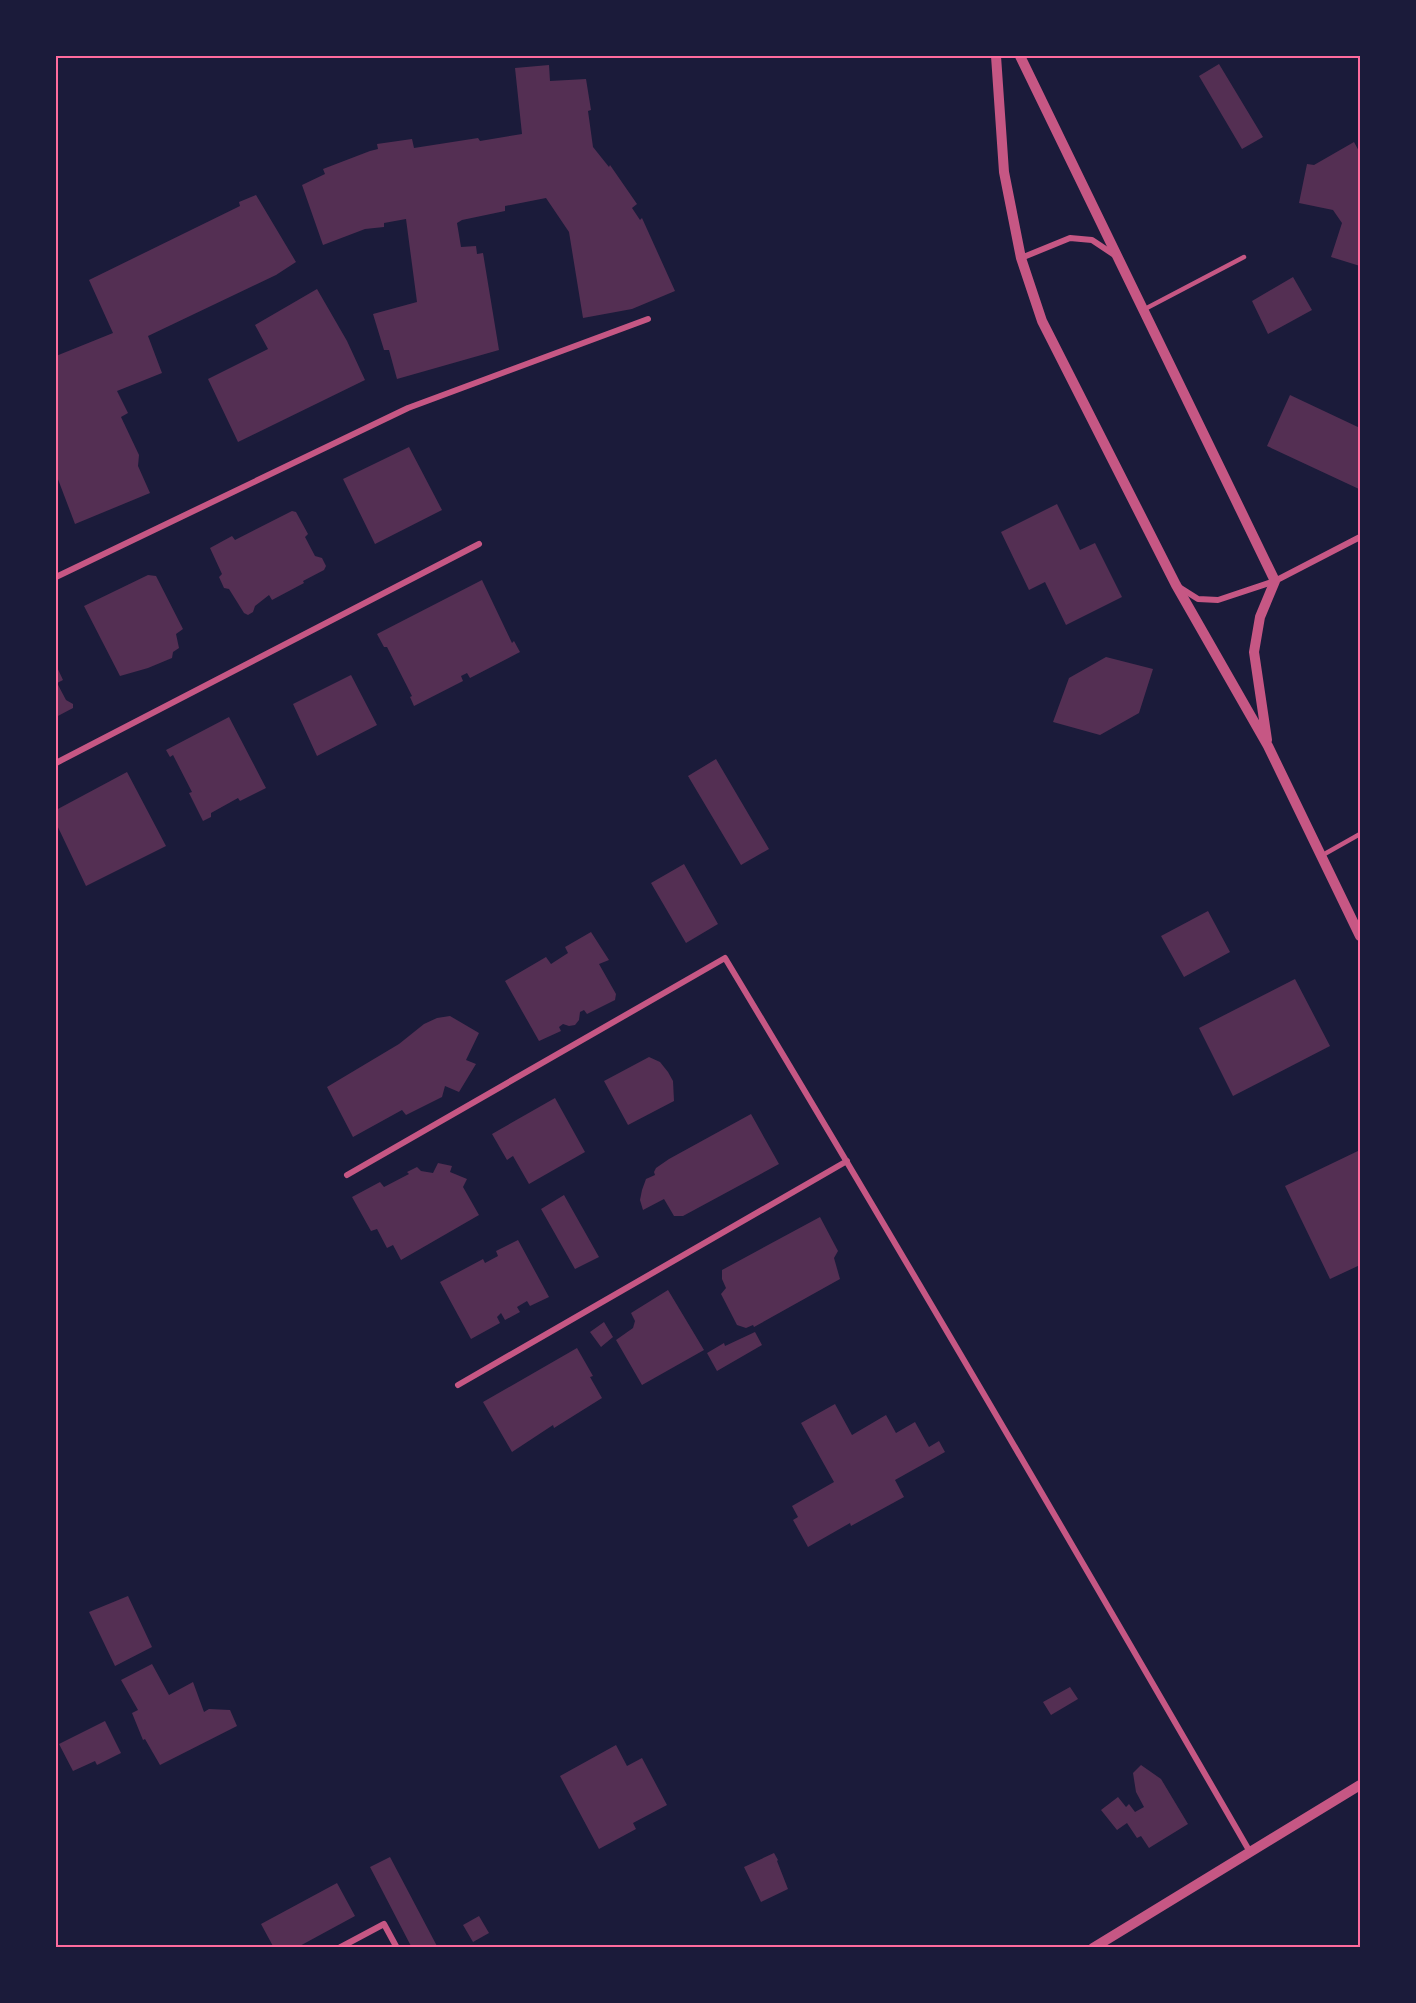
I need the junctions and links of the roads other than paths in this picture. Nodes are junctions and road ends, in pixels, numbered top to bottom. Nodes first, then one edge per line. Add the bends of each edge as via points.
1 (996, 56) edge
2 (1020, 56) edge
3 (1116, 256) junction
4 (1244, 257) dead end
5 (1021, 258) junction
6 (1143, 310) junction
7 (648, 319) dead end
8 (1360, 537) edge
9 (479, 544) dead end
10 (56, 577) edge
11 (1275, 581) junction
12 (1176, 585) junction
13 (1268, 746) junction
14 (56, 763) edge
15 (1360, 834) edge
16 (1321, 856) junction
17 (1360, 936) edge
18 (847, 1161) junction
19 (347, 1175) dead end
20 (458, 1385) dead end
21 (1360, 1785) edge
22 (1250, 1852) junction
23 (339, 1947) edge
24 (397, 1947) edge
25 (1093, 1947) edge

1 - 5 street via 1004,171
2 - 3 street
3 - 5 street via 1092,240 1070,238
3 - 6 street
4 - 6 lane
5 - 12 street via 1042,321
6 - 11 street
7 - 10 street via 408,408
8 - 11 street
9 - 14 street
11 - 12 street via 1218,600 1198,599
11 - 13 street via 1260,617 1254,652
12 - 13 street
13 - 16 street
15 - 16 lane
16 - 17 street
18 - 19 street via 725,958
18 - 20 street
18 - 22 street
21 - 22 street
22 - 25 street
23 - 24 street via 384,1924

